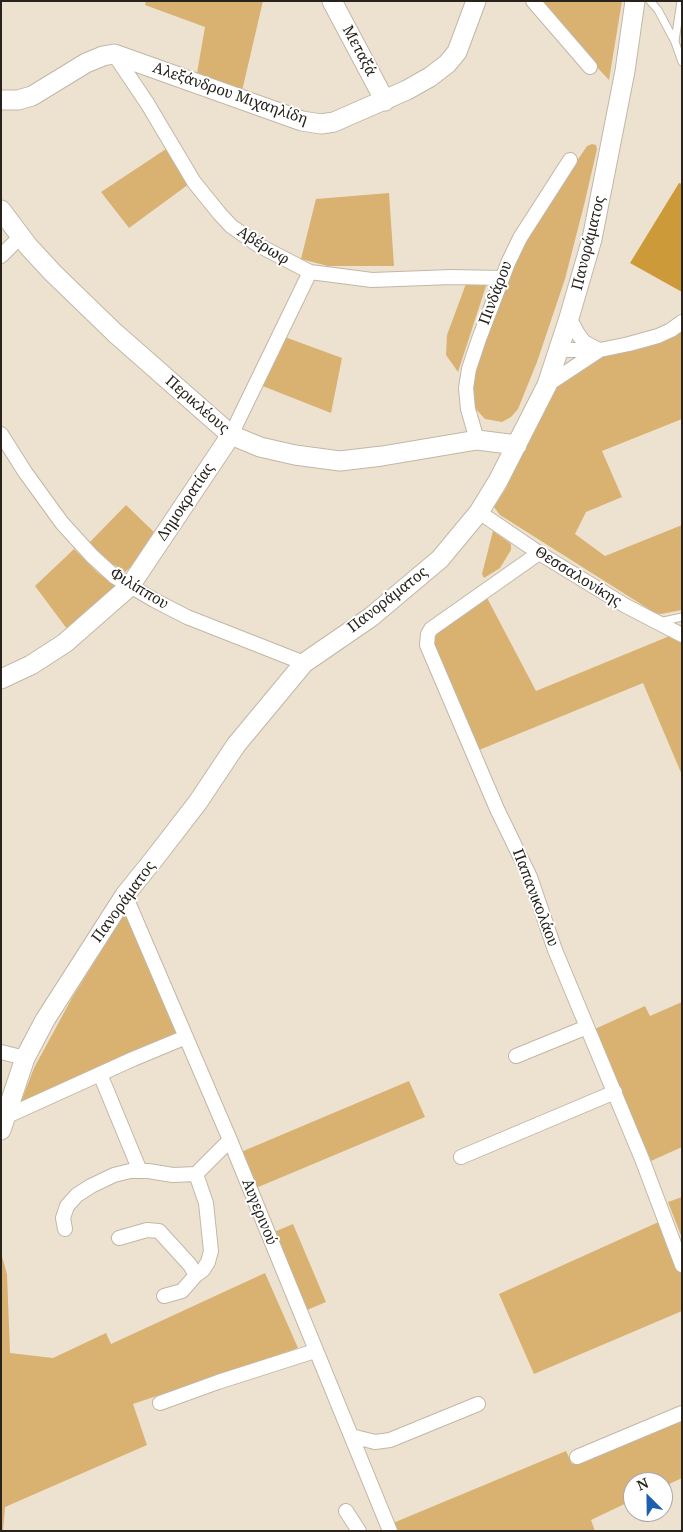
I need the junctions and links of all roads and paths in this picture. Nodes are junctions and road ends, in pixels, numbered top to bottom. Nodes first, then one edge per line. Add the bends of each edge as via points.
1 (332, 1) edge
2 (476, 1) edge
3 (533, 1) edge
4 (635, 1) edge
5 (650, 1) edge
6 (660, 1) edge
7 (681, 1) edge
8 (658, 10) junction
9 (675, 42) junction
10 (114, 54) junction
11 (682, 62) edge
12 (590, 67) dead end
13 (1, 100) edge
14 (385, 101) junction
15 (570, 160) dead end
16 (1, 210) edge
17 (20, 237) junction
18 (1, 256) edge
19 (310, 272) junction
20 (502, 278) junction
21 (569, 318) junction
22 (682, 322) edge
23 (558, 350) junction
24 (600, 350) junction
25 (547, 385) junction
26 (1, 434) edge
27 (231, 435) junction
28 (477, 440) junction
29 (517, 445) junction
30 (479, 512) junction
31 (540, 553) junction
32 (130, 586) junction
33 (682, 617) edge
34 (656, 622) junction
35 (682, 635) edge
36 (304, 663) junction
37 (1, 679) edge
38 (125, 895) junction
39 (587, 1026) junction
40 (186, 1037) junction
41 (1, 1052) edge
42 (516, 1056) dead end
43 (25, 1058) junction
44 (100, 1074) junction
45 (615, 1092) junction
46 (3, 1124) edge
47 (230, 1140) junction
48 (461, 1158) dead end
49 (140, 1171) junction
50 (196, 1174) junction
51 (65, 1229) dead end
52 (119, 1238) dead end
53 (682, 1265) edge
54 (196, 1274) junction
55 (164, 1296) dead end
56 (315, 1351) junction
57 (160, 1403) dead end
58 (478, 1404) dead end
59 (682, 1413) edge
60 (352, 1436) junction
61 (577, 1457) dead end
62 (346, 1511) dead end
63 (359, 1531) edge
64 (390, 1531) edge

1 - 14 street, Μεταξά
2 - 14 street, Aλεξάνδρου Mιχαηλίδη via 451,60 440,71
3 - 12 street
4 - 21 street, Πανοράματος via 625,71 592,240
5 - 8 lane
6 - 8 lane
7 - 9 lane
8 - 9 lane
9 - 11 lane
10 - 13 street via 86,63 32,96
10 - 14 street, Aλεξάνδρου Mιχαηλίδη via 309,122 334,122
10 - 19 street, Αβέρωφ via 194,182 219,213 247,238
15 - 20 street, Πινδάρου via 520,238
16 - 17 street, Περικλέους
17 - 18 street
17 - 27 street, Περικλέους via 115,333
19 - 20 street, Αβέρωφ via 372,280
19 - 27 street, Δημοκρατίας
20 - 28 street, Πινδάρου via 467,380 468,409
21 - 23 street, Πανοράματος
21 - 24 street via 584,342
22 - 24 street via 658,336
23 - 24 street
23 - 25 street, Πανοράματος
24 - 25 street
25 - 29 street, Πανοράματος
26 - 32 street, Φιλίππου via 62,523 92,556
27 - 28 street, Περικλέους via 260,447 340,461
27 - 32 street, Δημοκρατίας
28 - 29 street, Περικλέους
29 - 30 street, Πανοράματος
30 - 31 street, Θεσσαλονίκης
30 - 36 street, Πανοράματος via 440,559 371,617
31 - 34 street, Θεσσαλονίκης
31 - 39 street, Παπανικολάου via 432,629 427,640 497,808 530,877 555,950
32 - 36 street, Φιλίππου via 187,617
32 - 37 street, Δημοκρατίας via 59,647
33 - 34 lane
34 - 35 street, Θεσσαλονίκης
36 - 38 street, Πανοράματος via 236,745 198,802
38 - 40 street, Αυγερινού
38 - 43 street, Πανοράματος via 45,1020
39 - 42 street
39 - 45 street, Παπανικολάου
40 - 44 street
40 - 47 street, Αυγερινού
41 - 43 street
43 - 46 street, Πανοράματος
44 - 46 street
44 - 49 street
45 - 48 street
45 - 53 street, Παπανικολάου
47 - 50 street
47 - 56 street, Αυγερινού
49 - 50 street
49 - 51 street via 114,1175 77,1195 67,1206 63,1218
50 - 54 street via 206,1203 211,1251 203,1270
52 - 54 street via 147,1230 160,1231
54 - 55 street via 182,1291
56 - 57 street
56 - 60 street, Αυγερινού
58 - 60 street via 390,1440 375,1442
59 - 61 street
60 - 64 street, Αυγερινού
62 - 63 street

